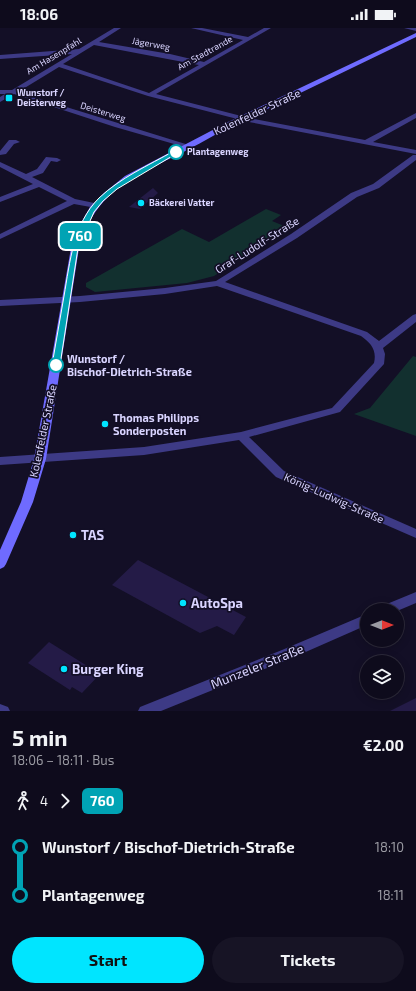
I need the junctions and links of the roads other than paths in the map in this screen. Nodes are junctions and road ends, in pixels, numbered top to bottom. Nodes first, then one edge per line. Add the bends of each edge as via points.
1 (118, 28) edge
2 (194, 28) edge
3 (268, 28) edge
4 (407, 28) edge
5 (416, 29) edge
6 (416, 36) edge
7 (249, 38) junction
8 (94, 43) junction
9 (81, 51) junction
10 (56, 54) junction
11 (0, 57) edge
12 (69, 58) junction
13 (205, 64) junction
14 (59, 65) junction
15 (0, 92) edge
16 (13, 92) junction
17 (150, 94) junction
18 (0, 100) edge
19 (416, 115) edge
20 (240, 118) junction
21 (16, 142) dead end
22 (365, 143) junction
23 (188, 146) junction
24 (416, 152) edge
25 (0, 153) edge
26 (416, 157) edge
27 (57, 160) dead end
28 (0, 164) edge
29 (4, 169) edge
30 (26, 177) junction
31 (39, 184) junction
32 (0, 200) edge
33 (73, 201) junction
34 (96, 206) junction
35 (0, 237) edge
36 (218, 283) junction
37 (67, 299) junction
38 (0, 303) edge
39 (416, 317) edge
40 (378, 347) junction
41 (240, 436) junction
42 (40, 459) junction
43 (0, 461) edge
44 (416, 534) edge
45 (0, 564) edge
46 (416, 597) edge
47 (403, 603) edge
48 (360, 622) edge
49 (0, 710) edge
50 (3, 711) edge
51 (145, 711) edge

1 - 8 street, Am Hasenpfahl
2 - 7 street
3 - 7 street, Am Stadtrande
4 - 5 street
6 - 20 main road, Kolenfelder Straße
7 - 13 street, Am Stadtrande
8 - 9 street, Am Hasenpfahl
8 - 13 street, Jägerweg
9 - 10 street
9 - 12 street, Am Hasenpfahl
10 - 11 street
10 - 12 street
12 - 14 street, Am Hasenpfahl
13 - 17 street, Am Stadtrande
14 - 16 street, Am Hasenpfahl
14 - 17 street
15 - 16 street
16 - 18 street, Am Hasenpfahl
16 - 23 street, Deisterweg via 116,126
17 - 20 street
19 - 22 street
20 - 22 street
20 - 23 main road, Kolenfelder Straße
21 - 25 street via 12,142
22 - 24 street
23 - 34 main road, Kolenfelder Straße via 125,181 105,195
26 - 36 street, Graf-Ludolf-Straße via 376,186 354,195
27 - 30 street via 48,160 40,171
28 - 29 street
29 - 30 street
30 - 31 street
31 - 32 street
31 - 33 street
33 - 34 street
33 - 35 street
34 - 37 main road, Kolenfelder Straße via 84,224 75,248
36 - 37 street, Graf-Ludolf-Straße via 166,291
36 - 40 street via 364,334
37 - 38 street, Graf-Ludolf-Straße
37 - 42 main road, Kolenfelder Straße
39 - 40 street
40 - 41 street via 381,357 379,364 336,410
41 - 42 street via 144,451
41 - 44 street, König-Ludwig-Straße via 280,474
42 - 43 street
42 - 45 main road, Kolenfelder Straße via 27,502
46 - 47 street
48 - 51 street, Munzeler Straße
49 - 50 street

